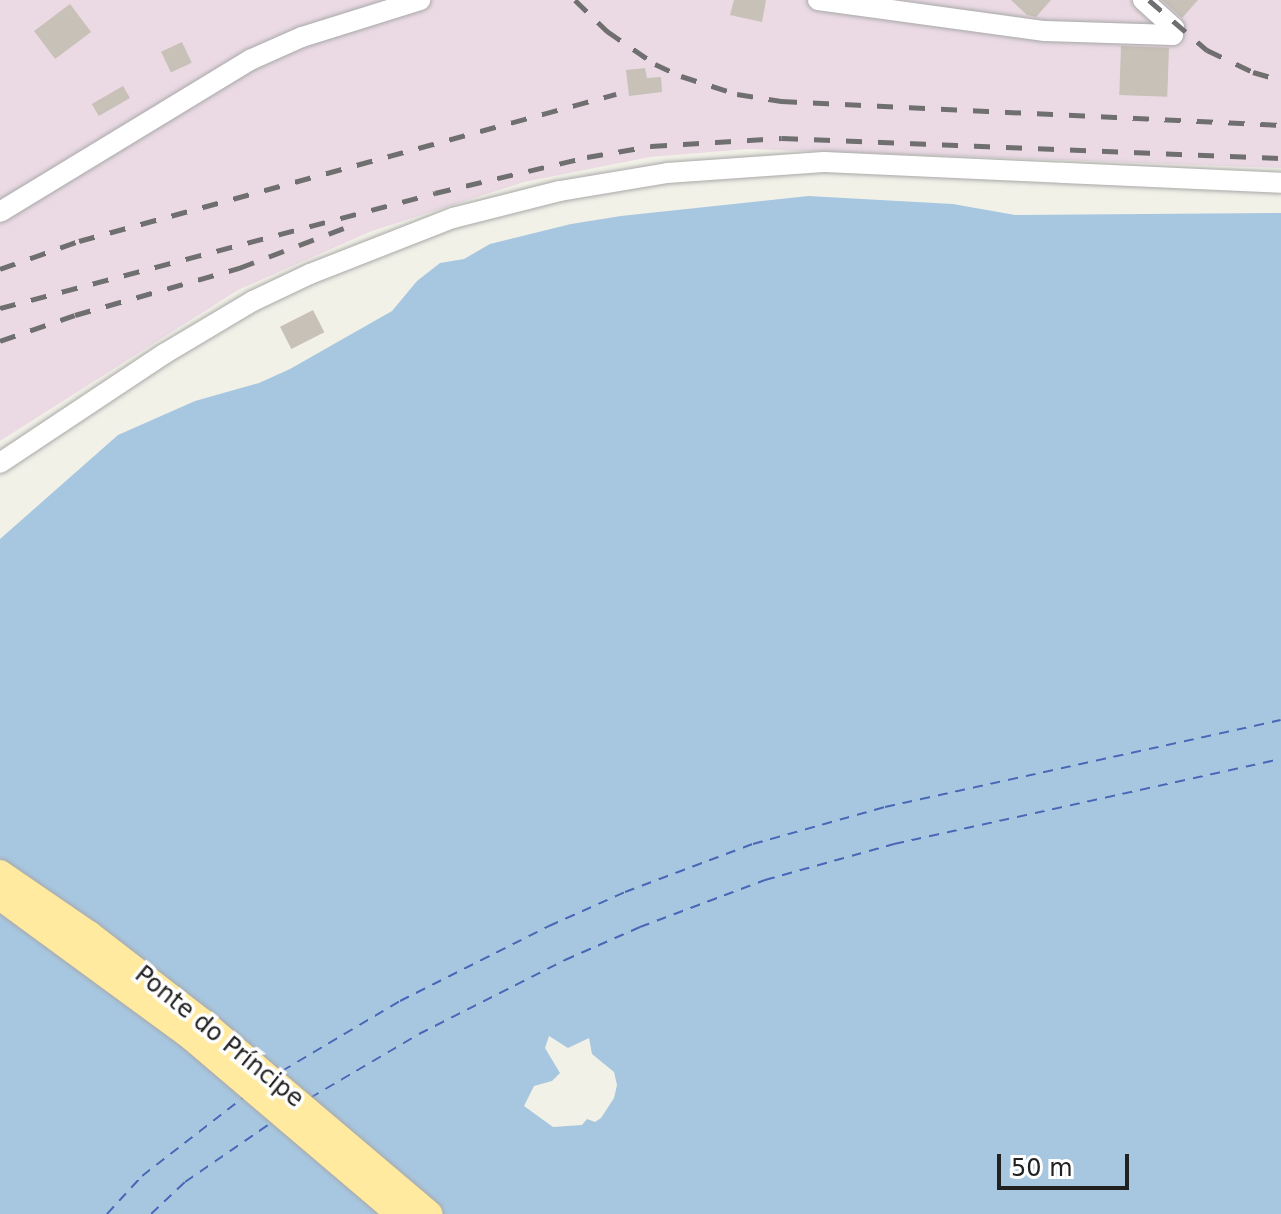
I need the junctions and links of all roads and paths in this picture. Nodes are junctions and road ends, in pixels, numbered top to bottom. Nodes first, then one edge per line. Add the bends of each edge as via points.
1 (420, 0) edge
2 (1143, 0) edge
3 (825, 1) edge
4 (1281, 183) edge
5 (0, 212) edge
6 (0, 463) edge
7 (0, 873) edge
8 (0, 897) edge
9 (399, 1214) edge
10 (429, 1214) edge

1 - 5 street via 302,37 250,60
2 - 3 street via 1174,28 1173,35 1045,31
4 - 6 street via 824,162 667,173 560,191 453,218 352,254 253,301
7 - 10 main road, Ponte do Príncipe via 192,1013
8 - 9 main road, Ponte do Príncipe via 191,1037

